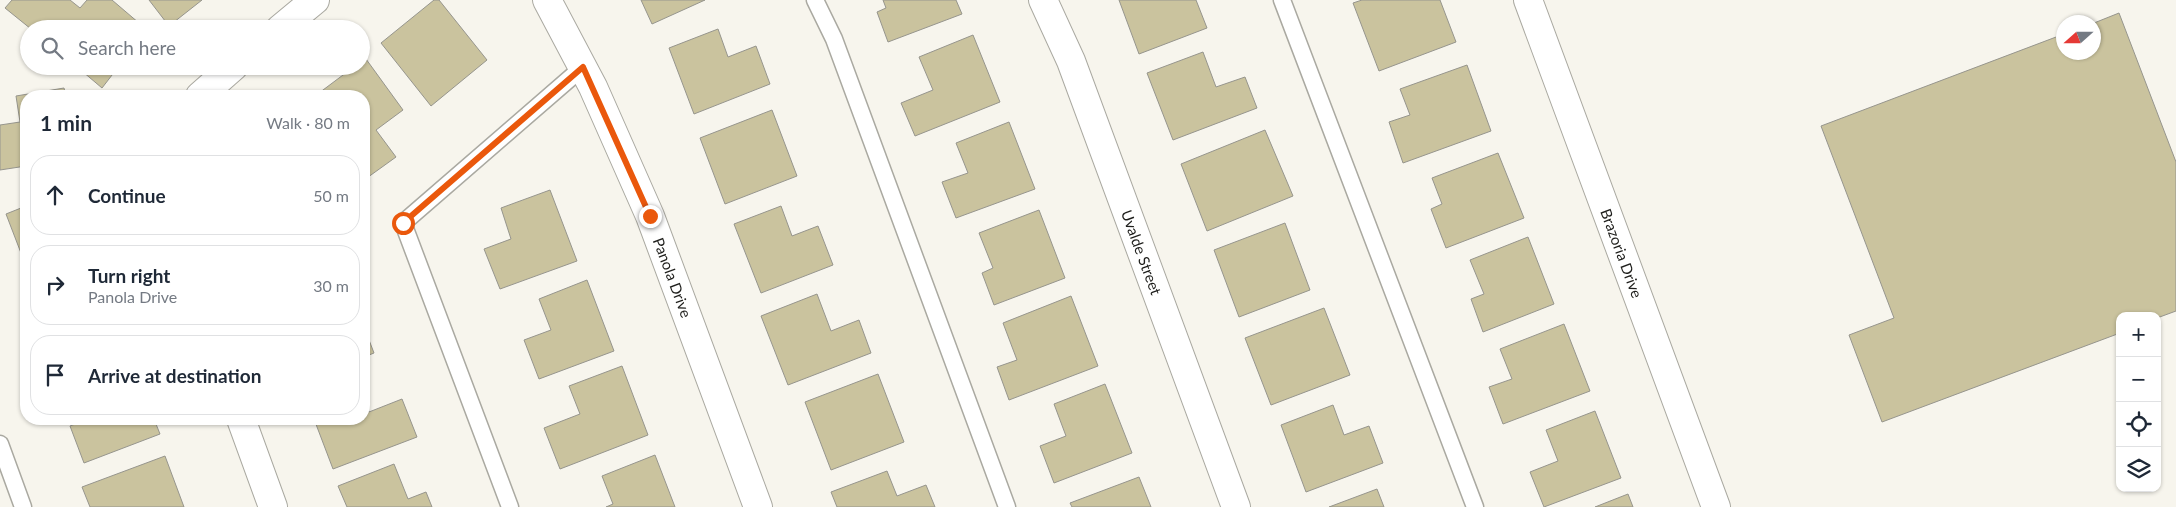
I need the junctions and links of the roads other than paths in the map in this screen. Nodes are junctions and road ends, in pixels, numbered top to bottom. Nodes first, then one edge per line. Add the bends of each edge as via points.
1 (315, 0) edge
2 (547, 0) edge
3 (815, 0) edge
4 (1043, 0) edge
5 (1282, 0) edge
6 (1528, 0) edge
7 (291, 20) edge
8 (583, 67) junction
9 (224, 75) edge
10 (207, 90) edge
11 (243, 425) edge
12 (0, 444) edge
13 (23, 507) edge
14 (273, 507) edge
15 (510, 507) edge
16 (758, 507) edge
17 (1007, 507) edge
18 (1236, 507) edge
19 (1475, 507) edge
20 (1716, 507) edge

1 - 7 street
2 - 8 street, Panola Drive
3 - 17 lane via 834,39
4 - 18 street, Uvalde Street via 1071,61
5 - 19 lane
6 - 20 street, Brazoria Drive
8 - 15 lane via 403,223
8 - 16 street, Panola Drive via 650,216
9 - 10 street
11 - 14 street
12 - 13 lane

